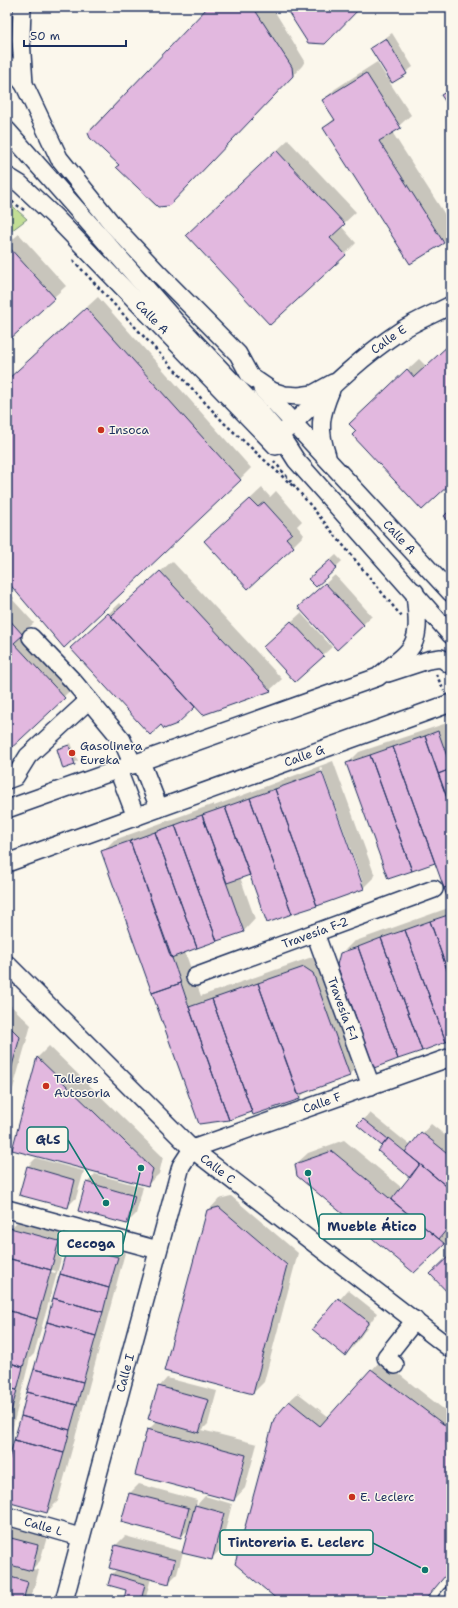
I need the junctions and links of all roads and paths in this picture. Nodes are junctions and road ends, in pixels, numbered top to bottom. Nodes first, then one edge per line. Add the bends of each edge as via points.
1 (22, 7) edge
2 (7, 64) edge
3 (24, 84) junction
4 (7, 130) edge
5 (7, 176) edge
6 (7, 198) edge
7 (30, 214) dead end
8 (115, 250) junction
9 (70, 257) dead end
10 (451, 305) edge
11 (250, 376) junction
12 (333, 384) junction
13 (294, 422) junction
14 (280, 435) junction
15 (296, 460) junction
16 (329, 462) junction
17 (415, 592) junction
18 (451, 593) edge
19 (416, 635) junction
20 (451, 635) edge
21 (31, 637) dead end
22 (428, 660) junction
23 (451, 665) edge
24 (378, 677) junction
25 (89, 700) junction
26 (451, 703) edge
27 (131, 765) junction
28 (7, 780) edge
29 (159, 808) junction
30 (7, 809) edge
31 (136, 816) junction
32 (7, 863) edge
33 (434, 889) dead end
34 (315, 932) junction
35 (7, 964) edge
36 (195, 977) dead end
37 (451, 1057) edge
38 (371, 1086) junction
39 (192, 1149) junction
40 (7, 1209) edge
41 (158, 1250) junction
42 (415, 1320) junction
43 (451, 1349) edge
44 (395, 1365) dead end
45 (7, 1516) edge
46 (80, 1537) junction
47 (451, 1595) edge
48 (64, 1601) edge
49 (446, 1601) edge

1 - 3 street, Calle A
2 - 3 street, Calle A
3 - 11 street, Calle A via 59,158 113,225 238,354
4 - 8 street, Calle A
5 - 15 street, Calle A via 20,184 54,216 273,443
6 - 7 path
8 - 11 street, Calle A via 230,362
8 - 14 street, Calle A via 176,322
9 - 19 path via 224,423 302,494
10 - 12 street, Calle E via 400,331
11 - 12 street, Calle E via 272,391 285,395 313,394
11 - 13 street, Calle A
12 - 13 street, Calle E
12 - 16 street, Calle E via 324,404 320,427
13 - 14 street, Calle E
13 - 16 street, Calle A
14 - 15 street, Calle A
15 - 17 street, Calle A
16 - 18 street, Calle A
17 - 19 street
17 - 20 street, Calle A
19 - 24 street via 409,651
21 - 25 street
22 - 23 street via 441,658
22 - 24 street
22 - 26 path
24 - 27 street
25 - 27 street via 122,740
25 - 28 street via 28,756 15,777
26 - 29 street, Calle G
27 - 29 street
27 - 30 street
27 - 31 street
29 - 31 street, Calle G
31 - 32 street, Calle G
33 - 34 street, Travesía F-2
34 - 36 street, Travesía F-2
34 - 38 street, Travesía F-1
35 - 39 street, Calle C
37 - 38 street, Calle F
38 - 39 street, Calle F
39 - 41 street, Calle I via 181,1166
39 - 42 street, Calle C
40 - 41 street
41 - 46 street, Calle I
42 - 43 street, Calle C
42 - 44 street via 386,1357
45 - 46 street, Calle L
46 - 48 street, Calle I
47 - 49 street

